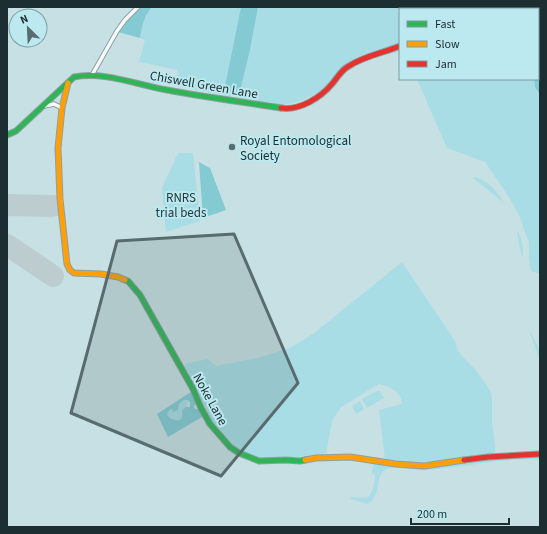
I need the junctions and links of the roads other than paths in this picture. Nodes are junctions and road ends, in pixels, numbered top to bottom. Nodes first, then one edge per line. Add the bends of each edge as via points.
1 (138, 7) edge
2 (399, 46) edge
3 (92, 75) junction
4 (68, 83) junction
5 (44, 106) junction
6 (62, 108) junction
7 (7, 134) edge
8 (540, 454) edge

1 - 3 street via 117,31
2 - 3 street, Chiswell Green Lane via 349,66 316,97 301,106 286,109 165,90
3 - 4 street, Chiswell Green Lane via 78,76
4 - 5 street, Chiswell Green Lane
4 - 6 street, Noke Lane
5 - 6 street via 54,104
5 - 7 street, Chiswell Green Lane via 16,131
6 - 8 street, Noke Lane via 58,148 60,192 67,264 70,270 74,273 118,277 128,281 140,294 210,424 234,450 259,461 350,457 417,466 488,457

